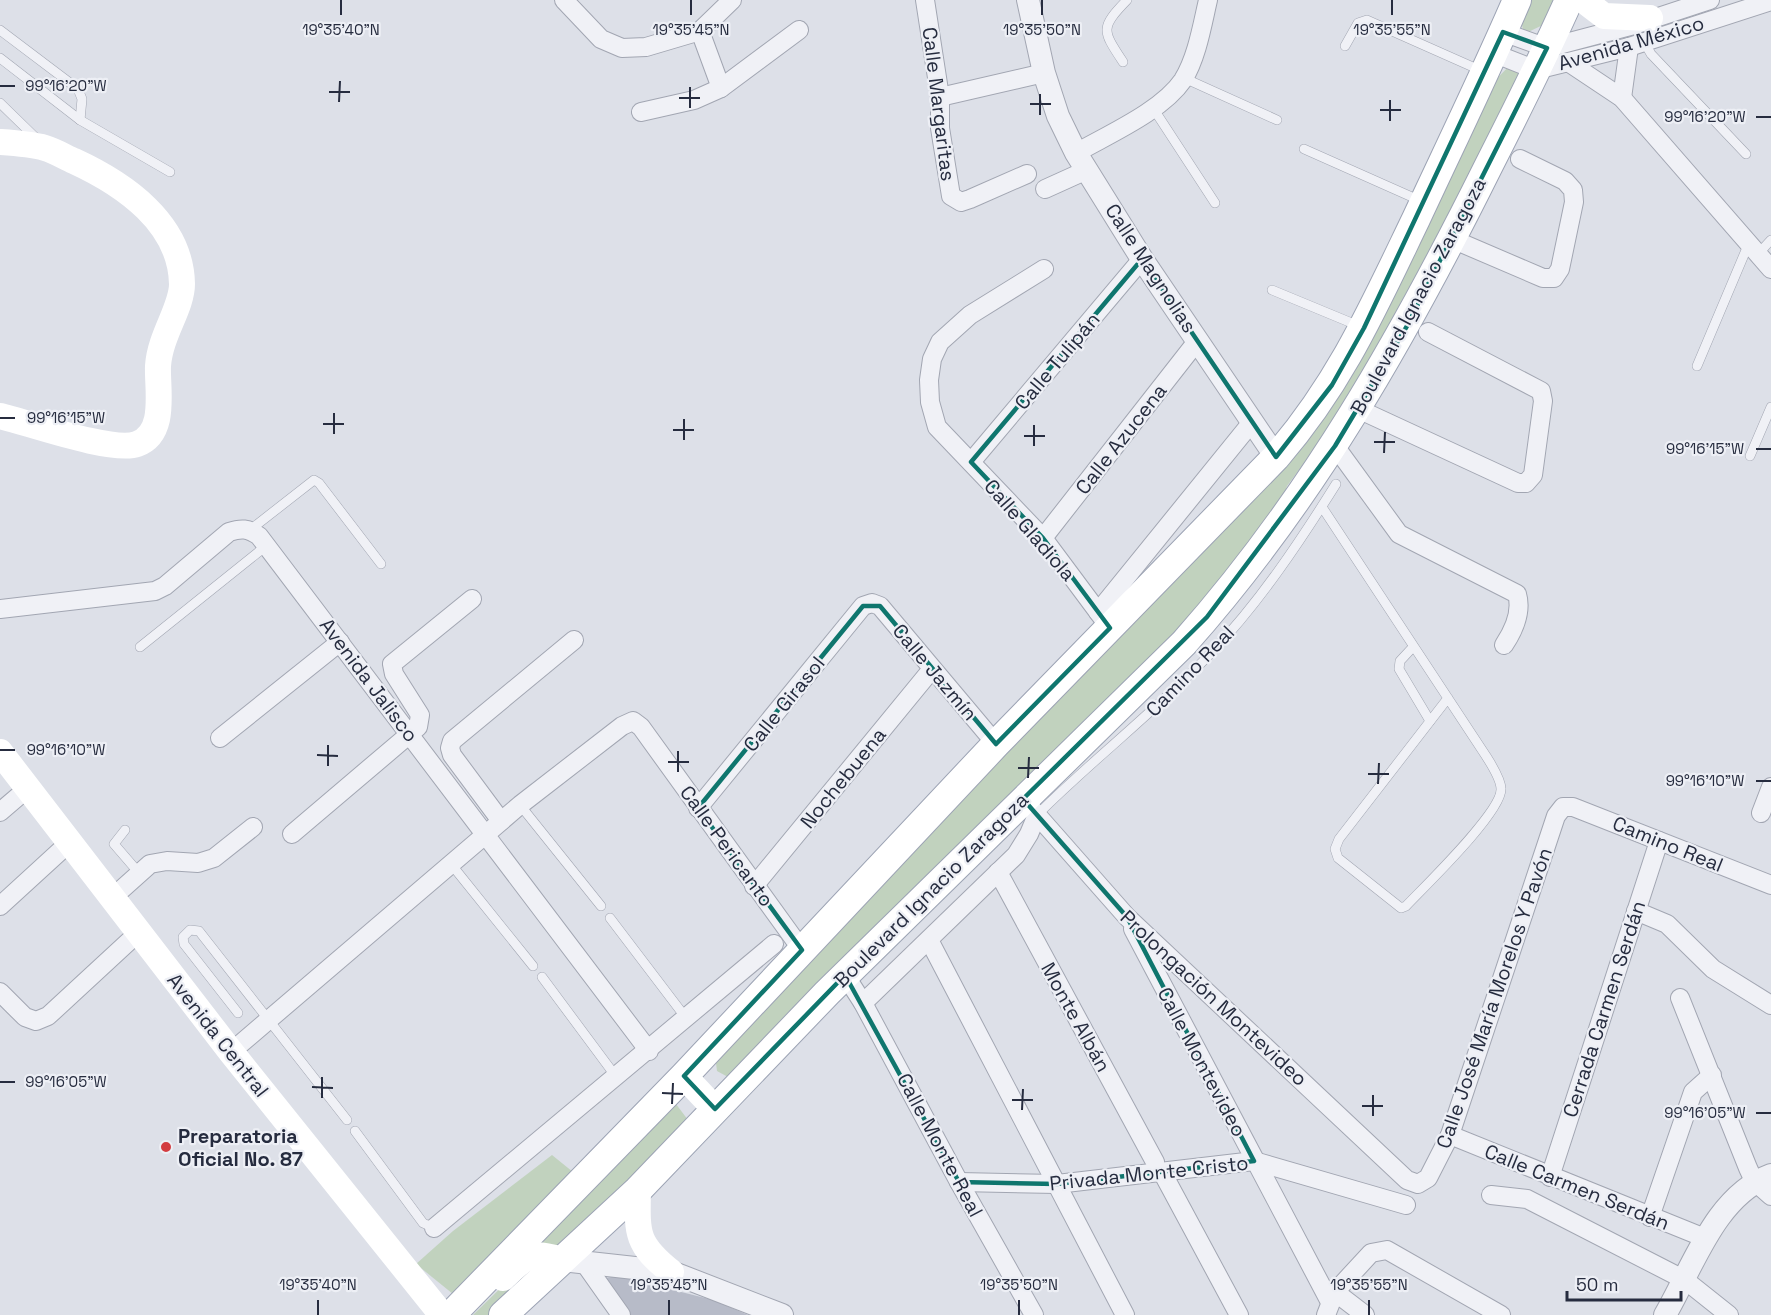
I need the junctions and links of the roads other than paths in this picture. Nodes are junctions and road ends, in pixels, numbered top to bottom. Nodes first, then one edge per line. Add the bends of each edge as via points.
1 (564, 0) edge
2 (732, 0) edge
3 (925, 0) edge
4 (1028, 0) edge
5 (1127, 0) edge
6 (1208, 0) edge
7 (1517, 0) edge
8 (1569, 0) edge
9 (1583, 0) edge
10 (1710, 0) edge
11 (1771, 1) edge
12 (0, 30) edge
13 (799, 30) dead end
14 (700, 31) junction
15 (1639, 33) junction
16 (1345, 46) dead end
17 (1493, 52) junction
18 (0, 58) edge
19 (1551, 60) junction
20 (1123, 62) dead end
21 (1044, 73) junction
22 (1184, 78) junction
23 (721, 88) junction
24 (940, 97) junction
25 (1622, 98) junction
26 (0, 103) edge
27 (1153, 108) junction
28 (640, 112) dead end
29 (80, 120) junction
30 (1277, 120) dead end
31 (0, 142) edge
32 (46, 148) junction
33 (1304, 149) dead end
34 (1746, 154) dead end
35 (1520, 159) dead end
36 (1082, 161) junction
37 (170, 172) dead end
38 (1027, 174) dead end
39 (1045, 189) dead end
40 (1424, 202) junction
41 (1215, 203) dead end
42 (1452, 239) junction
43 (1771, 240) edge
44 (1753, 248) junction
45 (1142, 259) junction
46 (1044, 269) dead end
47 (1771, 269) edge
48 (1272, 290) dead end
49 (1364, 328) junction
50 (1428, 332) dead end
51 (1198, 340) junction
52 (1697, 366) dead end
53 (1771, 406) edge
54 (1358, 409) junction
55 (0, 416) edge
56 (1252, 422) junction
57 (1335, 446) junction
58 (1750, 456) dead end
59 (1276, 457) junction
60 (971, 462) junction
61 (1336, 484) dead end
62 (1322, 507) junction
63 (250, 530) junction
64 (1043, 538) junction
65 (266, 546) junction
66 (381, 564) dead end
67 (472, 599) dead end
68 (872, 603) joint
69 (0, 609) edge
70 (1104, 620) junction
71 (574, 640) dead end
72 (340, 642) junction
73 (1504, 645) dead end
74 (1413, 646) junction
75 (140, 647) dead end
76 (932, 669) junction
77 (1448, 698) junction
78 (1430, 721) junction
79 (410, 735) junction
80 (220, 738) dead end
81 (996, 744) junction
82 (0, 752) edge
83 (1771, 787) edge
84 (28, 788) junction
85 (520, 806) junction
86 (1030, 807) junction
87 (1563, 807) joint
88 (698, 808) junction
89 (0, 812) edge
90 (1761, 813) dead end
91 (501, 821) junction
92 (253, 827) dead end
93 (124, 830) dead end
94 (292, 834) dead end
95 (485, 835) junction
96 (1659, 841) junction
97 (70, 842) junction
98 (451, 864) junction
99 (998, 872) junction
100 (139, 873) junction
101 (1771, 885) edge
102 (754, 886) junction
103 (112, 898) junction
104 (0, 906) edge
105 (602, 906) dead end
106 (1636, 912) junction
107 (1127, 917) junction
108 (610, 918) dead end
109 (139, 932) junction
110 (928, 940) junction
111 (774, 945) dead end
112 (802, 950) junction
113 (533, 966) dead end
114 (845, 975) junction
115 (542, 977) dead end
116 (0, 992) edge
117 (1680, 998) dead end
118 (863, 1003) junction
119 (1771, 1005) edge
120 (238, 1013) dead end
121 (686, 1017) junction
122 (269, 1020) junction
123 (649, 1051) junction
124 (231, 1052) junction
125 (1712, 1075) junction
126 (684, 1076) junction
127 (617, 1078) junction
128 (716, 1109) junction
129 (347, 1120) dead end
130 (355, 1131) dead end
131 (1449, 1135) junction
132 (1254, 1161) junction
133 (1158, 1167) junction
134 (1550, 1177) junction
135 (1763, 1178) edge
136 (959, 1182) junction
137 (1057, 1184) junction
138 (1418, 1184) joint
139 (638, 1190) junction
140 (1491, 1195) dead end
141 (1771, 1197) edge
142 (1406, 1205) dead end
143 (1650, 1217) junction
144 (434, 1228) joint
145 (1705, 1238) junction
146 (574, 1262) junction
147 (671, 1272) junction
148 (1685, 1280) junction
149 (1330, 1303) edge
150 (439, 1313) edge
151 (465, 1315) edge
152 (503, 1315) edge
153 (621, 1315) edge
154 (782, 1315) edge
155 (1034, 1315) edge
156 (1125, 1315) edge
157 (1239, 1315) edge
158 (1365, 1315) edge
159 (1501, 1315) edge
160 (1665, 1315) edge
161 (1729, 1315) edge

1 - 14 street via 601,39 622,48 646,47
2 - 14 street
3 - 24 street, Calle Margaritas
4 - 21 street
5 - 20 lane via 1105,27 1107,38
6 - 22 street
7 - 17 main road, Boulevard Ignacio Zaragoza
8 - 19 main road, Boulevard Ignacio Zaragoza
9 - 15 main road
10 - 15 street, Avenida México
11 - 15 street, Avenida México
12 - 29 lane via 78,89 82,99
13 - 23 street
14 - 23 street
15 - 19 street, Avenida México
15 - 19 street, Avenida México
15 - 25 street
15 - 34 lane via 1651,54
16 - 17 lane via 1358,23 1367,20
17 - 19 street, Avenida México
17 - 19 street, Avenida México
17 - 40 main road, Boulevard Ignacio Zaragoza
18 - 29 lane
19 - 25 street
19 - 42 main road, Boulevard Ignacio Zaragoza
21 - 24 street
21 - 36 street via 1058,116
22 - 27 street via 1173,93
22 - 30 lane
23 - 28 street via 694,100
24 - 38 street, Calle Margaritas via 940,128 951,196 961,202
25 - 44 street
26 - 32 lane
27 - 36 street
27 - 41 lane
29 - 37 lane
31 - 32 main road
32 - 55 main road via 101,174 147,208 177,253 182,286 159,348 159,411 148,436 139,444 102,443
33 - 40 lane
35 - 42 street via 1564,181 1573,190 1560,270 1554,278 1543,278
36 - 39 street
36 - 45 street, Calle Magnolias
40 - 49 main road, Boulevard Ignacio Zaragoza
42 - 54 main road, Boulevard Ignacio Zaragoza
43 - 44 lane
44 - 47 street
44 - 52 lane
45 - 51 street, Calle Magnolias
45 - 60 street, Calle Tulipán
46 - 60 street, Calle Gladiola via 970,315 940,342 932,359 930,402 937,427
48 - 49 lane
49 - 59 main road, Boulevard Ignacio Zaragoza via 1326,394
50 - 54 street via 1541,391 1533,475 1526,483 1518,483
51 - 56 street, Calle Magnolias
51 - 64 street, Calle Azucena
53 - 58 lane
54 - 57 main road, Boulevard Ignacio Zaragoza
56 - 59 street, Calle Magnolias
56 - 70 street
57 - 73 street via 1399,534 1517,594 1520,603 1513,633
57 - 86 main road, Boulevard Ignacio Zaragoza via 1207,617
59 - 70 main road, Boulevard Ignacio Zaragoza
60 - 64 street, Calle Gladiola
61 - 62 lane, Camino Real
62 - 74 lane
62 - 86 lane, Camino Real via 1275,574 1210,654 1146,717
63 - 65 street, Avenida Jalisco
63 - 66 lane via 315,480
63 - 69 street via 229,532 155,591
64 - 70 street, Calle Gladiola
65 - 72 street, Avenida Jalisco
65 - 75 lane
67 - 79 street via 392,664 394,674 420,715 418,727
68 - 76 street, Calle Jazmín via 880,606
68 - 88 street, Calle Girasol via 863,606
70 - 81 main road, Boulevard Ignacio Zaragoza
71 - 91 street via 452,741 452,755
72 - 79 street, Avenida Jalisco
72 - 80 street
74 - 77 lane
74 - 78 lane via 1400,661 1399,669
76 - 81 street, Calle Jazmín
76 - 102 street, Nochebuena
77 - 78 lane
77 - 78 lane via 1486,756 1502,790 1479,828 1401,908 1338,858 1335,849
79 - 94 street
79 - 95 street, Avenida Jalisco
81 - 112 main road, Boulevard Ignacio Zaragoza
82 - 84 main road, Avenida Central
83 - 90 street
84 - 89 street
84 - 97 main road, Avenida Central
85 - 88 street, Calle Pericanto via 633,721
85 - 91 street, Calle Pericanto
85 - 105 lane
86 - 99 street via 1029,834 1016,855
86 - 107 street, Prolongación Montevideo
86 - 114 main road, Boulevard Ignacio Zaragoza
87 - 96 street, Camino Real via 1573,807
87 - 131 street, Calle José María Morelos Y Pavón via 1556,816
88 - 102 street, Calle Pericanto
91 - 95 street, Calle Pericanto
92 - 100 street via 214,858 198,863 150,864
93 - 100 lane via 114,844
95 - 98 street, Calle Pericanto
95 - 123 street, Avenida Jalisco
96 - 101 street, Camino Real
96 - 106 street, Cerrada Carmen Serdán
97 - 103 main road, Avenida Central
97 - 104 street
98 - 113 lane
98 - 122 street, Calle Pericanto
99 - 110 street
99 - 133 street, Monte Albán
100 - 103 street
102 - 112 street, Calle Pericanto
103 - 109 main road, Avenida Central
106 - 119 street via 1667,924 1713,969
106 - 134 street, Cerrada Carmen Serdán
107 - 132 street, Calle Montevideo
107 - 138 street, Prolongación Montevideo via 1407,1180
108 - 121 lane
109 - 116 street via 48,1016 36,1021 25,1017
109 - 124 main road, Avenida Central
110 - 118 street
110 - 137 street
111 - 121 street
112 - 126 main road, Boulevard Ignacio Zaragoza
114 - 118 street, Calle Monte Real
114 - 128 main road, Boulevard Ignacio Zaragoza
115 - 127 lane
117 - 125 street
118 - 136 street, Calle Monte Real
120 - 122 lane via 184,944 183,937 190,930 199,931
121 - 123 street
122 - 124 street, Calle Pericanto
122 - 129 lane
123 - 127 street
124 - 150 main road, Avenida Central
125 - 135 street
125 - 143 street via 1693,1092
126 - 128 main road
126 - 150 main road, Boulevard Ignacio Zaragoza
127 - 144 street
128 - 139 main road, Boulevard Ignacio Zaragoza
130 - 144 lane via 423,1223
131 - 134 street, Calle Carmen Serdán
131 - 138 street, Calle José María Morelos Y Pavón via 1428,1178
132 - 133 street, Privada Monte Cristo
132 - 142 street, Privada Monte Cristo
132 - 149 street, Calle Montevideo
133 - 137 street, Privada Monte Cristo
133 - 157 street, Monte Albán
134 - 143 street, Calle Carmen Serdán
135 - 141 street
135 - 145 street
136 - 137 street, Privada Monte Cristo
136 - 155 street, Calle Monte Real
137 - 156 street
139 - 146 main road, Boulevard Ignacio Zaragoza
139 - 147 main road via 637,1215 643,1247
140 - 148 street via 1527,1199
143 - 145 street, Calle Carmen Serdán
145 - 148 street
146 - 147 street
146 - 151 main road via 543,1254 528,1256
146 - 152 main road, Boulevard Ignacio Zaragoza
146 - 153 street
147 - 154 street
148 - 160 street
148 - 161 street
149 - 158 street
149 - 159 street via 1371,1252 1378,1249 1387,1250

